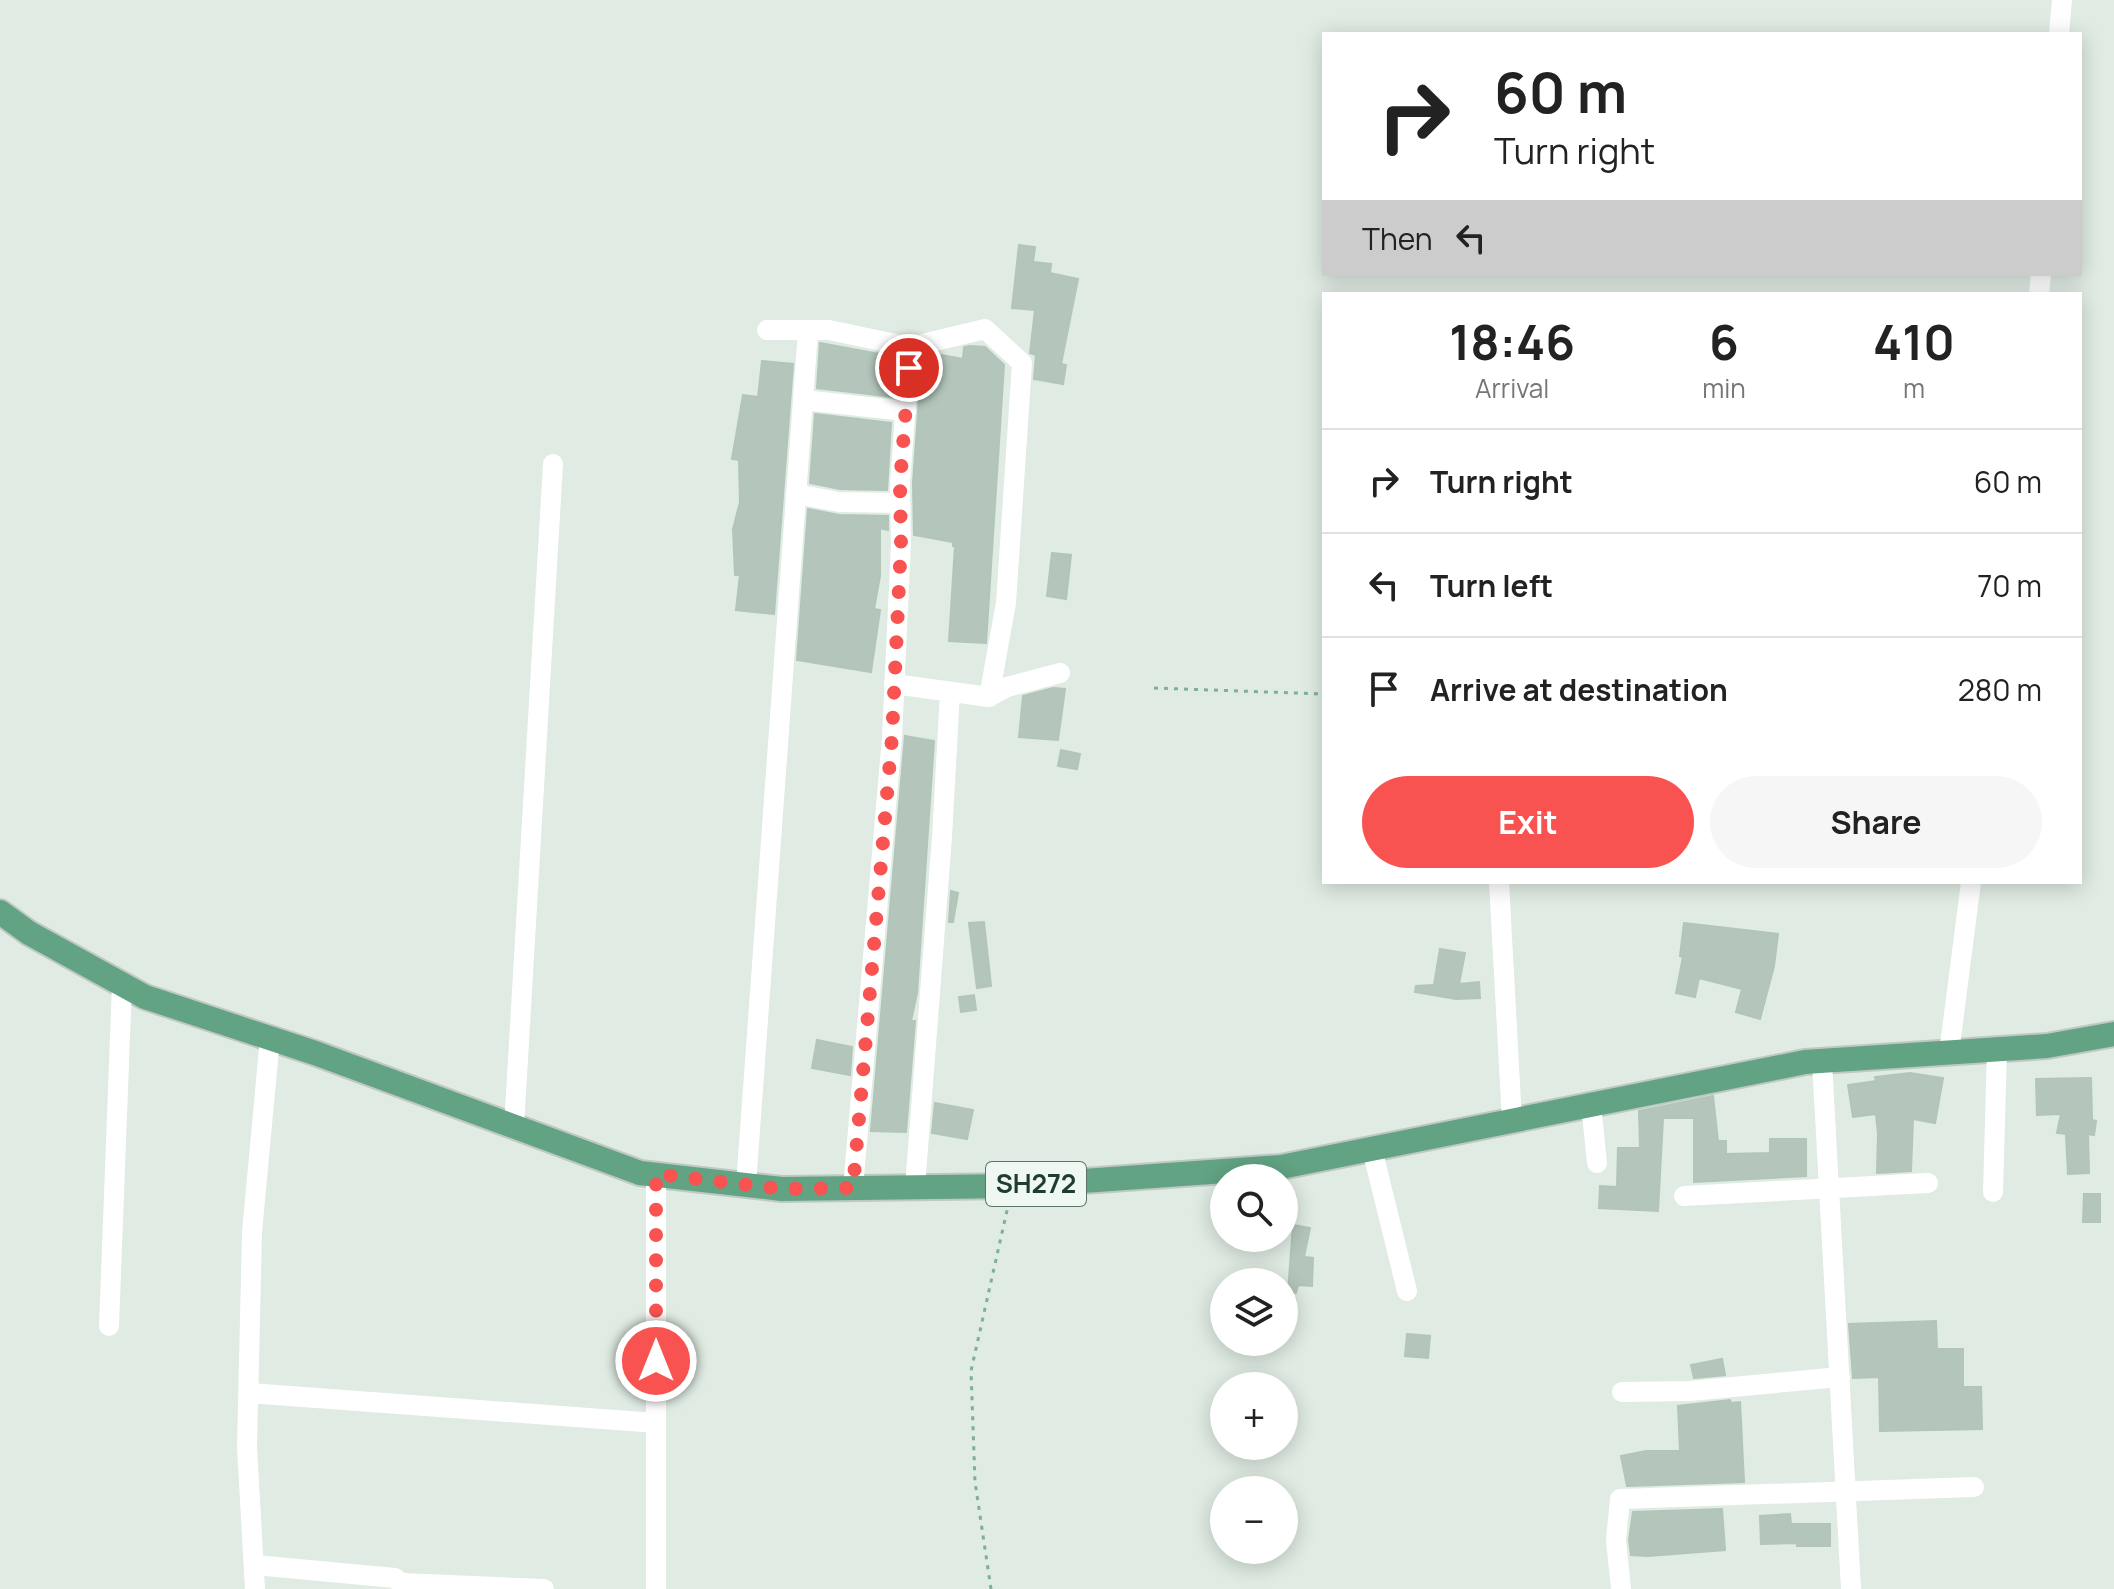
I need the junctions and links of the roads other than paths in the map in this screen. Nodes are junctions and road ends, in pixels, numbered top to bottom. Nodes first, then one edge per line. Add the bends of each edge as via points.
1 (2062, 0) edge
2 (2059, 32) edge
3 (767, 330) dead end
4 (808, 331) junction
5 (910, 347) junction
6 (803, 400) junction
7 (906, 411) junction
8 (553, 464) dead end
9 (796, 494) junction
10 (900, 503) junction
11 (1060, 673) dead end
12 (894, 684) junction
13 (950, 692) junction
14 (989, 697) junction
15 (1499, 884) edge
16 (1971, 884) edge
17 (0, 912) edge
18 (122, 984) junction
19 (2114, 1034) edge
20 (270, 1038) junction
21 (1997, 1049) junction
22 (1949, 1053) junction
23 (1822, 1061) junction
24 (1591, 1105) junction
25 (1512, 1121) junction
26 (514, 1127) junction
27 (1372, 1149) junction
28 (1597, 1163) dead end
29 (656, 1174) junction
30 (1928, 1183) dead end
31 (746, 1185) junction
32 (915, 1187) junction
33 (853, 1188) junction
34 (1830, 1188) junction
35 (1993, 1192) dead end
36 (1684, 1196) dead end
37 (1407, 1291) dead end
38 (109, 1326) dead end
39 (1840, 1377) junction
40 (1622, 1392) dead end
41 (249, 1393) junction
42 (656, 1423) junction
43 (1974, 1487) dead end
44 (1847, 1490) junction
45 (255, 1565) junction
46 (401, 1586) edge
47 (255, 1589) edge
48 (544, 1589) edge
49 (656, 1589) edge
50 (1621, 1589) edge
51 (1851, 1589) edge

1 - 2 street
3 - 4 street
4 - 5 street via 829,330
4 - 6 street
5 - 7 street
5 - 14 street via 985,329 1022,363 1006,603
6 - 7 street
6 - 9 street
7 - 10 street
8 - 26 street
9 - 10 street via 839,502
9 - 31 street
10 - 12 street
11 - 14 street
12 - 13 street
12 - 33 street
13 - 14 street
13 - 32 street
15 - 25 street
16 - 22 street
17 - 18 main road, SH272
18 - 20 main road, SH272 via 145,997
18 - 38 street
19 - 21 main road, SH272
20 - 26 main road, SH272
20 - 41 street via 252,1232
21 - 22 main road, SH272
21 - 35 street
22 - 23 main road, SH272
23 - 24 main road, SH272
23 - 34 street
24 - 25 main road, SH272
24 - 28 street
25 - 27 main road, SH272
26 - 29 main road, SH272 via 640,1173
27 - 32 main road, SH272 via 1281,1167 1012,1186
27 - 37 street
29 - 31 main road, SH272
29 - 42 street
30 - 34 street
31 - 33 main road, SH272
32 - 33 main road, SH272
34 - 36 street
34 - 39 street
39 - 40 street
39 - 44 street
41 - 42 street
41 - 45 street
42 - 49 street
43 - 44 street
44 - 50 street via 1620,1499 1616,1540
44 - 51 street
45 - 46 street via 371,1574 395,1578
45 - 47 street
46 - 48 street

